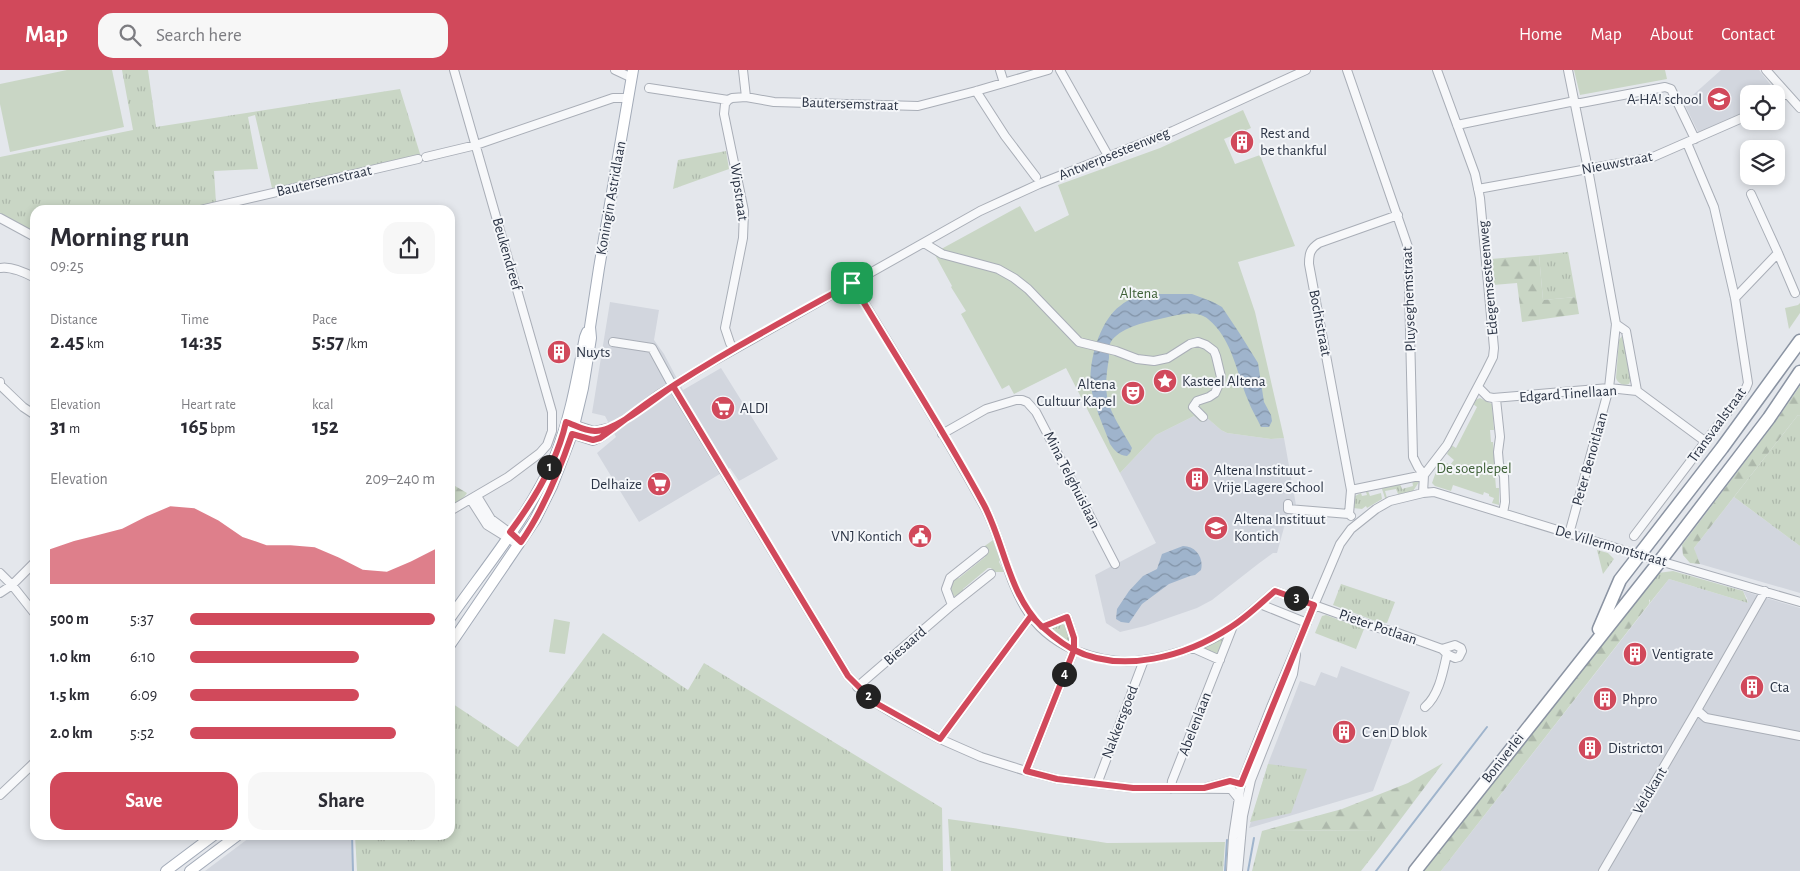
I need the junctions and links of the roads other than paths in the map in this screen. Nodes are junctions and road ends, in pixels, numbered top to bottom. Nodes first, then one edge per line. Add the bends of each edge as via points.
1 (454, 70) edge
2 (615, 70) edge
3 (743, 70) edge
4 (1000, 70) edge
5 (1048, 70) edge
6 (1060, 70) edge
7 (1306, 70) edge
8 (1347, 70) edge
9 (1437, 70) edge
10 (1568, 70) edge
11 (1766, 70) edge
12 (632, 74) edge
13 (1004, 83) junction
14 (649, 88) dead end
15 (976, 91) junction
16 (1786, 93) joint
17 (746, 97) junction
18 (628, 98) junction
19 (728, 100) junction
20 (1575, 102) junction
21 (1800, 108) edge
22 (1740, 119) edge
23 (1457, 125) junction
24 (1691, 141) junction
25 (476, 145) junction
26 (1106, 152) dead end
27 (1588, 169) junction
28 (1036, 178) dead end
29 (1478, 189) junction
30 (1752, 194) dead end
31 (221, 205) edge
32 (1398, 215) junction
33 (0, 218) edge
34 (30, 234) edge
35 (924, 243) junction
36 (1778, 253) junction
37 (1, 265) edge
38 (30, 275) edge
39 (852, 283) junction
40 (1795, 293) dead end
41 (1735, 298) junction
42 (1616, 324) junction
43 (613, 342) dead end
44 (1800, 342) edge
45 (732, 346) junction
46 (1800, 372) edge
47 (0, 384) edge
48 (673, 386) junction
49 (1478, 387) junction
50 (1609, 388) junction
51 (1637, 391) junction
52 (1496, 398) junction
53 (30, 412) edge
54 (1203, 417) dead end
55 (569, 428) junction
56 (942, 434) junction
57 (1706, 442) junction
58 (1424, 475) junction
59 (1351, 490) junction
60 (1423, 493) junction
61 (474, 498) junction
62 (1288, 504) dead end
63 (455, 508) edge
64 (1503, 513) junction
65 (1349, 514) junction
66 (1358, 523) junction
67 (1568, 534) junction
68 (508, 535) junction
69 (1634, 536) dead end
70 (520, 544) junction
71 (984, 551) dead end
72 (1639, 555) junction
73 (1660, 561) junction
74 (1115, 564) dead end
75 (30, 567) edge
76 (0, 573) edge
77 (991, 574) dead end
78 (12, 585) junction
79 (1765, 592) junction
80 (0, 593) edge
81 (1800, 602) edge
82 (1260, 604) junction
83 (952, 605) junction
84 (1314, 605) junction
85 (30, 608) edge
86 (455, 611) edge
87 (1031, 616) junction
88 (1307, 623) junction
89 (1233, 626) junction
90 (1042, 627) junction
91 (455, 638) edge
92 (1592, 645) junction
93 (1193, 648) junction
94 (1297, 648) junction
95 (1074, 650) junction
96 (1444, 652) junction
97 (1455, 658) junction
98 (1144, 660) junction
99 (1220, 660) junction
100 (1443, 672) junction
101 (858, 687) junction
102 (1425, 708) dead end
103 (1697, 710) junction
104 (1800, 736) edge
105 (940, 739) junction
106 (30, 767) edge
107 (1026, 771) junction
108 (1097, 784) junction
109 (1241, 784) junction
110 (1204, 788) junction
111 (1171, 789) junction
112 (0, 795) edge
113 (1243, 799) junction
114 (1238, 826) junction
115 (207, 840) edge
116 (231, 840) edge
117 (166, 871) edge
118 (190, 871) edge
119 (1231, 871) edge
120 (1238, 871) edge
121 (1415, 871) edge
122 (1603, 871) edge

1 - 25 street, Beukendreef
2 - 12 street
3 - 17 street
4 - 13 street
5 - 13 street, Bautersemstraat
6 - 26 street
7 - 35 street, Antwerpsesteenweg via 1173,131 1039,184 980,211
8 - 32 street, Pluyseghemstraat
9 - 23 street, Edegemsesteenweg
10 - 20 street, Peter Benoitlaan
11 - 16 street
12 - 18 main road, Koningin Astridlaan
13 - 15 street, Bautersemstraat
14 - 19 street, Bautersemstraat
15 - 17 street, Bautersemstraat via 909,106 774,102
15 - 28 street
16 - 21 street
17 - 19 street, Bautersemstraat
18 - 25 street, Bautersemstraat via 614,98
18 - 55 main road, Koningin Astridlaan via 590,327 585,337
19 - 45 street, Wipstraat via 724,114 744,211 743,238 725,328
20 - 23 street
20 - 24 street, Transvaalstraat via 1668,87
20 - 27 street, Peter Benoitlaan
22 - 24 street, Nieuwstraat
23 - 29 street, Edegemsesteenweg
24 - 27 street, Nieuwstraat via 1653,157
24 - 41 street, Transvaalstraat via 1714,207
25 - 31 street, Bautersemstraat
25 - 61 street, Beukendreef via 552,412 552,431 540,453
27 - 29 street, Nieuwstraat
27 - 42 street, Peter Benoitlaan
29 - 49 street, Edegemsesteenweg via 1494,348
30 - 36 street
32 - 58 street, Pluyseghemstraat via 1409,255 1413,456
32 - 59 street, Bochtstraat via 1319,243 1309,255
33 - 34 street
35 - 39 street, Antwerpsesteenweg
35 - 54 street via 942,254 998,269 1014,278 1079,342 1154,361 1168,358 1194,342 1202,343 1216,356 1221,377 1215,393 1197,401 1193,407
36 - 40 street
36 - 41 street
37 - 38 street
39 - 45 street, Antwerpsesteenweg
39 - 56 street
41 - 57 street, Transvaalstraat via 1748,383
42 - 50 street, Peter Benoitlaan
42 - 51 street, Peter Benoitlaan via 1626,331
43 - 48 street via 652,348
44 - 72 highway, Boniverlei
45 - 48 street, Antwerpsesteenweg
46 - 73 highway, Boniverlei
47 - 53 street
48 - 55 street, Antwerpsesteenweg via 600,438 593,440
48 - 101 street via 845,671
49 - 52 street via 1488,397
49 - 58 street, Edegemsesteenweg via 1447,445
50 - 51 street, Edgard Tinellaan
50 - 52 street, Edgard Tinellaan
50 - 67 street, Peter Benoitlaan
51 - 57 street, Edgard Tinellaan
52 - 64 street via 1499,464 1504,476
55 - 68 main road via 534,496
55 - 70 main road via 552,486
56 - 74 street, Mina Telghuislaan via 986,409 1019,400 1027,402 1036,412
56 - 87 street via 984,506 1010,575
57 - 69 street, Transvaalstraat
58 - 59 street
58 - 60 street
59 - 65 street
60 - 64 street, De Villermontstraat via 1434,492
60 - 66 street via 1390,502
61 - 63 street
61 - 68 street
62 - 65 street via 1288,509
64 - 67 street, De Villermontstraat
65 - 66 street
66 - 84 street via 1340,544
67 - 72 street, De Villermontstraat
68 - 70 street
68 - 86 main road
70 - 91 main road
71 - 83 street via 950,578 946,589
72 - 73 street, De Villermontstraat
72 - 92 highway, Boniverlei via 1620,580
73 - 79 street, De Villermontstraat
73 - 92 highway, Boniverlei
75 - 78 street
76 - 78 street
77 - 83 street, Biesaard
78 - 80 street
78 - 85 street
79 - 81 street, De Villermontstraat
79 - 103 street, Veldkant
82 - 84 street, Pieter Potlaan via 1275,591
82 - 88 street
82 - 89 street
83 - 101 street, Biesaard
84 - 88 street
84 - 96 street, Pieter Potlaan
87 - 90 street
87 - 105 street
88 - 94 street
89 - 93 street
89 - 99 street, Abelenlaan
90 - 95 street
90 - 95 street via 1067,617
92 - 121 highway, Boniverlei
93 - 98 street
93 - 99 street
94 - 109 street
94 - 113 street via 1293,674
95 - 98 street via 1105,659
95 - 107 street
96 - 97 street, Pieter Potlaan
96 - 97 street, Pieter Potlaan via 1458,646 1461,654
96 - 100 street
97 - 100 street
98 - 108 street, Nakkersgoed
99 - 111 street, Abelenlaan
100 - 102 street via 1432,702
101 - 105 street via 874,702
103 - 104 street via 1706,718
103 - 122 street, Veldkant
105 - 107 street via 981,757
106 - 112 street
107 - 108 street
108 - 111 street
109 - 110 street via 1230,781
109 - 113 street
110 - 111 street
110 - 113 street via 1231,789
113 - 114 street
114 - 119 street
114 - 120 street
115 - 117 main road
116 - 118 main road

